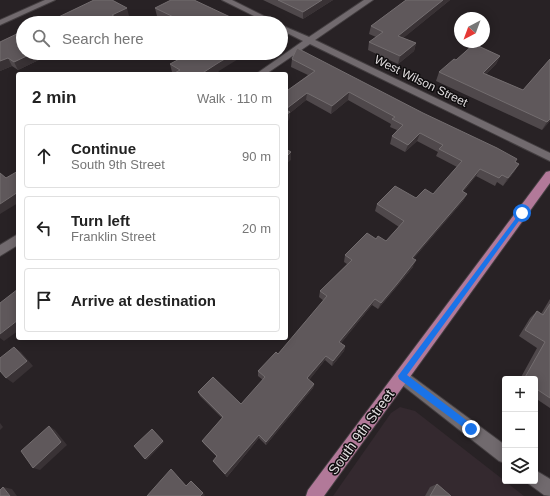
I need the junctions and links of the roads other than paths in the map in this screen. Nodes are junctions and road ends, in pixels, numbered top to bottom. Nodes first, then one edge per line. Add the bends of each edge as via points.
1 (51, 0) edge
2 (226, 0) edge
3 (369, 0) edge
4 (259, 16) edge
5 (0, 23) edge
6 (288, 30) edge
7 (310, 40) junction
8 (288, 55) edge
9 (281, 60) edge
10 (263, 72) edge
11 (550, 157) edge
12 (550, 175) edge
13 (16, 240) edge
14 (0, 251) edge
15 (402, 376) junction
16 (502, 453) edge
17 (538, 480) edge
18 (550, 489) edge
19 (314, 496) edge

1 - 5 street
2 - 4 street
3 - 7 street
6 - 7 street, West Wilson Street
7 - 8 street
7 - 11 street, West Wilson Street
9 - 10 street
12 - 15 main road, South 9th Street
13 - 14 street
15 - 16 street
15 - 19 main road, South 9th Street
17 - 18 street

